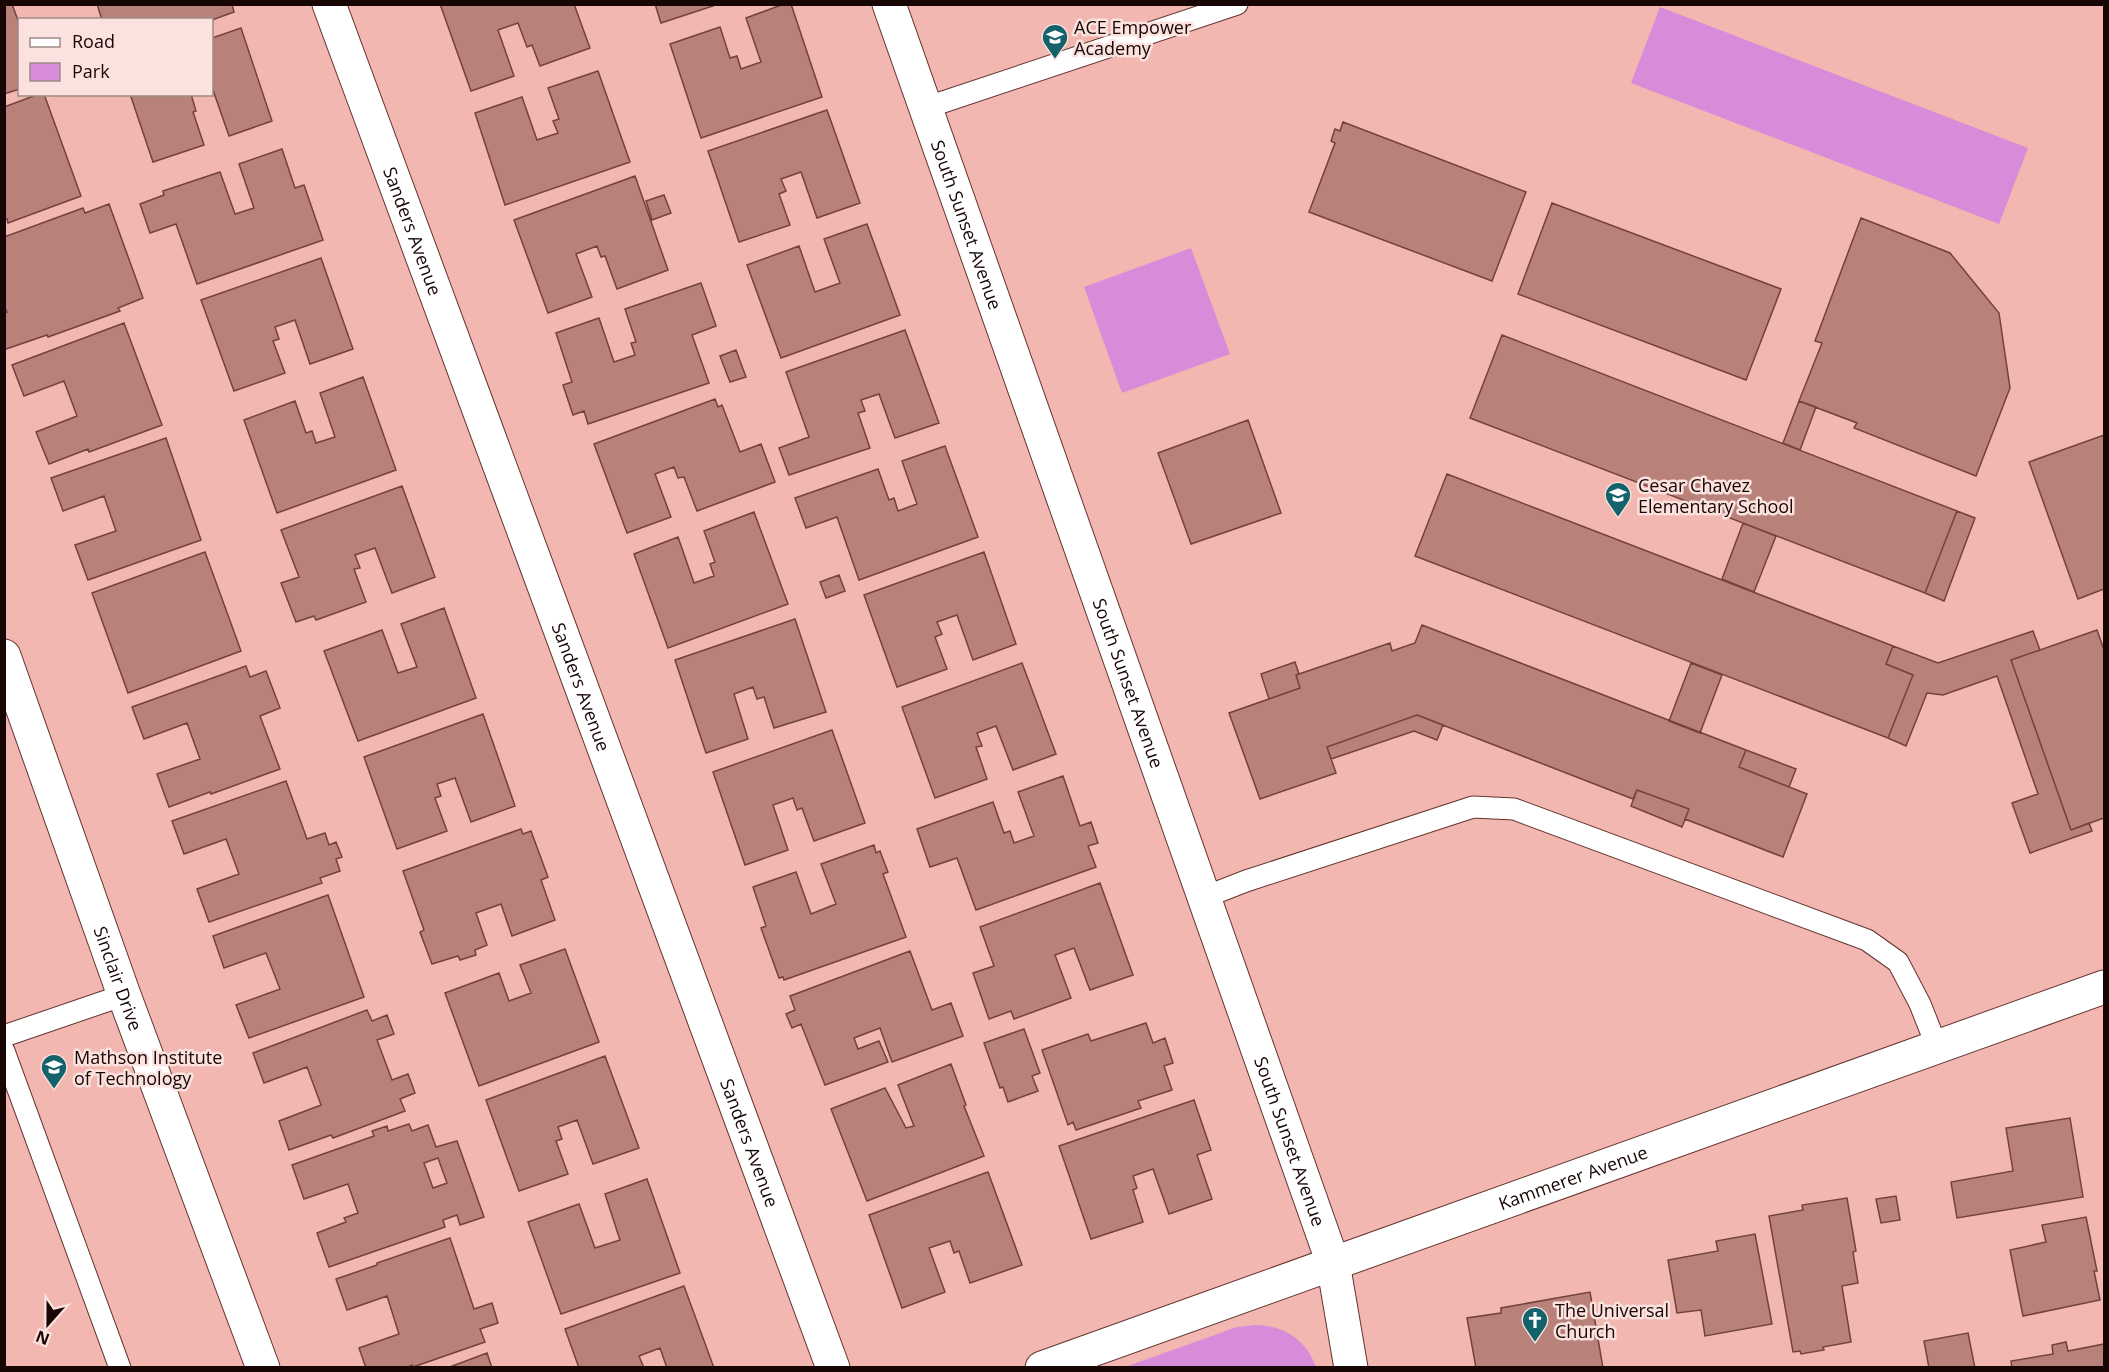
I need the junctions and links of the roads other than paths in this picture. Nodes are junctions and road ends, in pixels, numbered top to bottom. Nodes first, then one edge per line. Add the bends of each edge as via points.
1 (329, 4) edge
2 (889, 4) edge
3 (1237, 4) edge
4 (925, 108) junction
5 (4, 656) edge
6 (1204, 897) junction
7 (2104, 987) edge
8 (124, 995) junction
9 (4, 1036) edge
10 (1937, 1047) junction
11 (4, 1051) edge
12 (1333, 1263) junction
13 (120, 1368) edge
14 (263, 1368) edge
15 (833, 1368) edge
16 (1042, 1368) edge
17 (1351, 1368) edge

1 - 15 street, Sanders Avenue
2 - 4 street, South Sunset Avenue
3 - 4 lane
4 - 6 street, South Sunset Avenue
5 - 8 street, Sinclair Drive
6 - 10 lane via 1473,807 1514,809 1867,940 1898,962
6 - 12 street, South Sunset Avenue
7 - 10 street, Kammerer Avenue
8 - 9 lane
8 - 14 street, Sinclair Drive
10 - 12 street, Kammerer Avenue
11 - 13 lane
12 - 16 street, Kammerer Avenue
12 - 17 street, South Sunset Avenue

